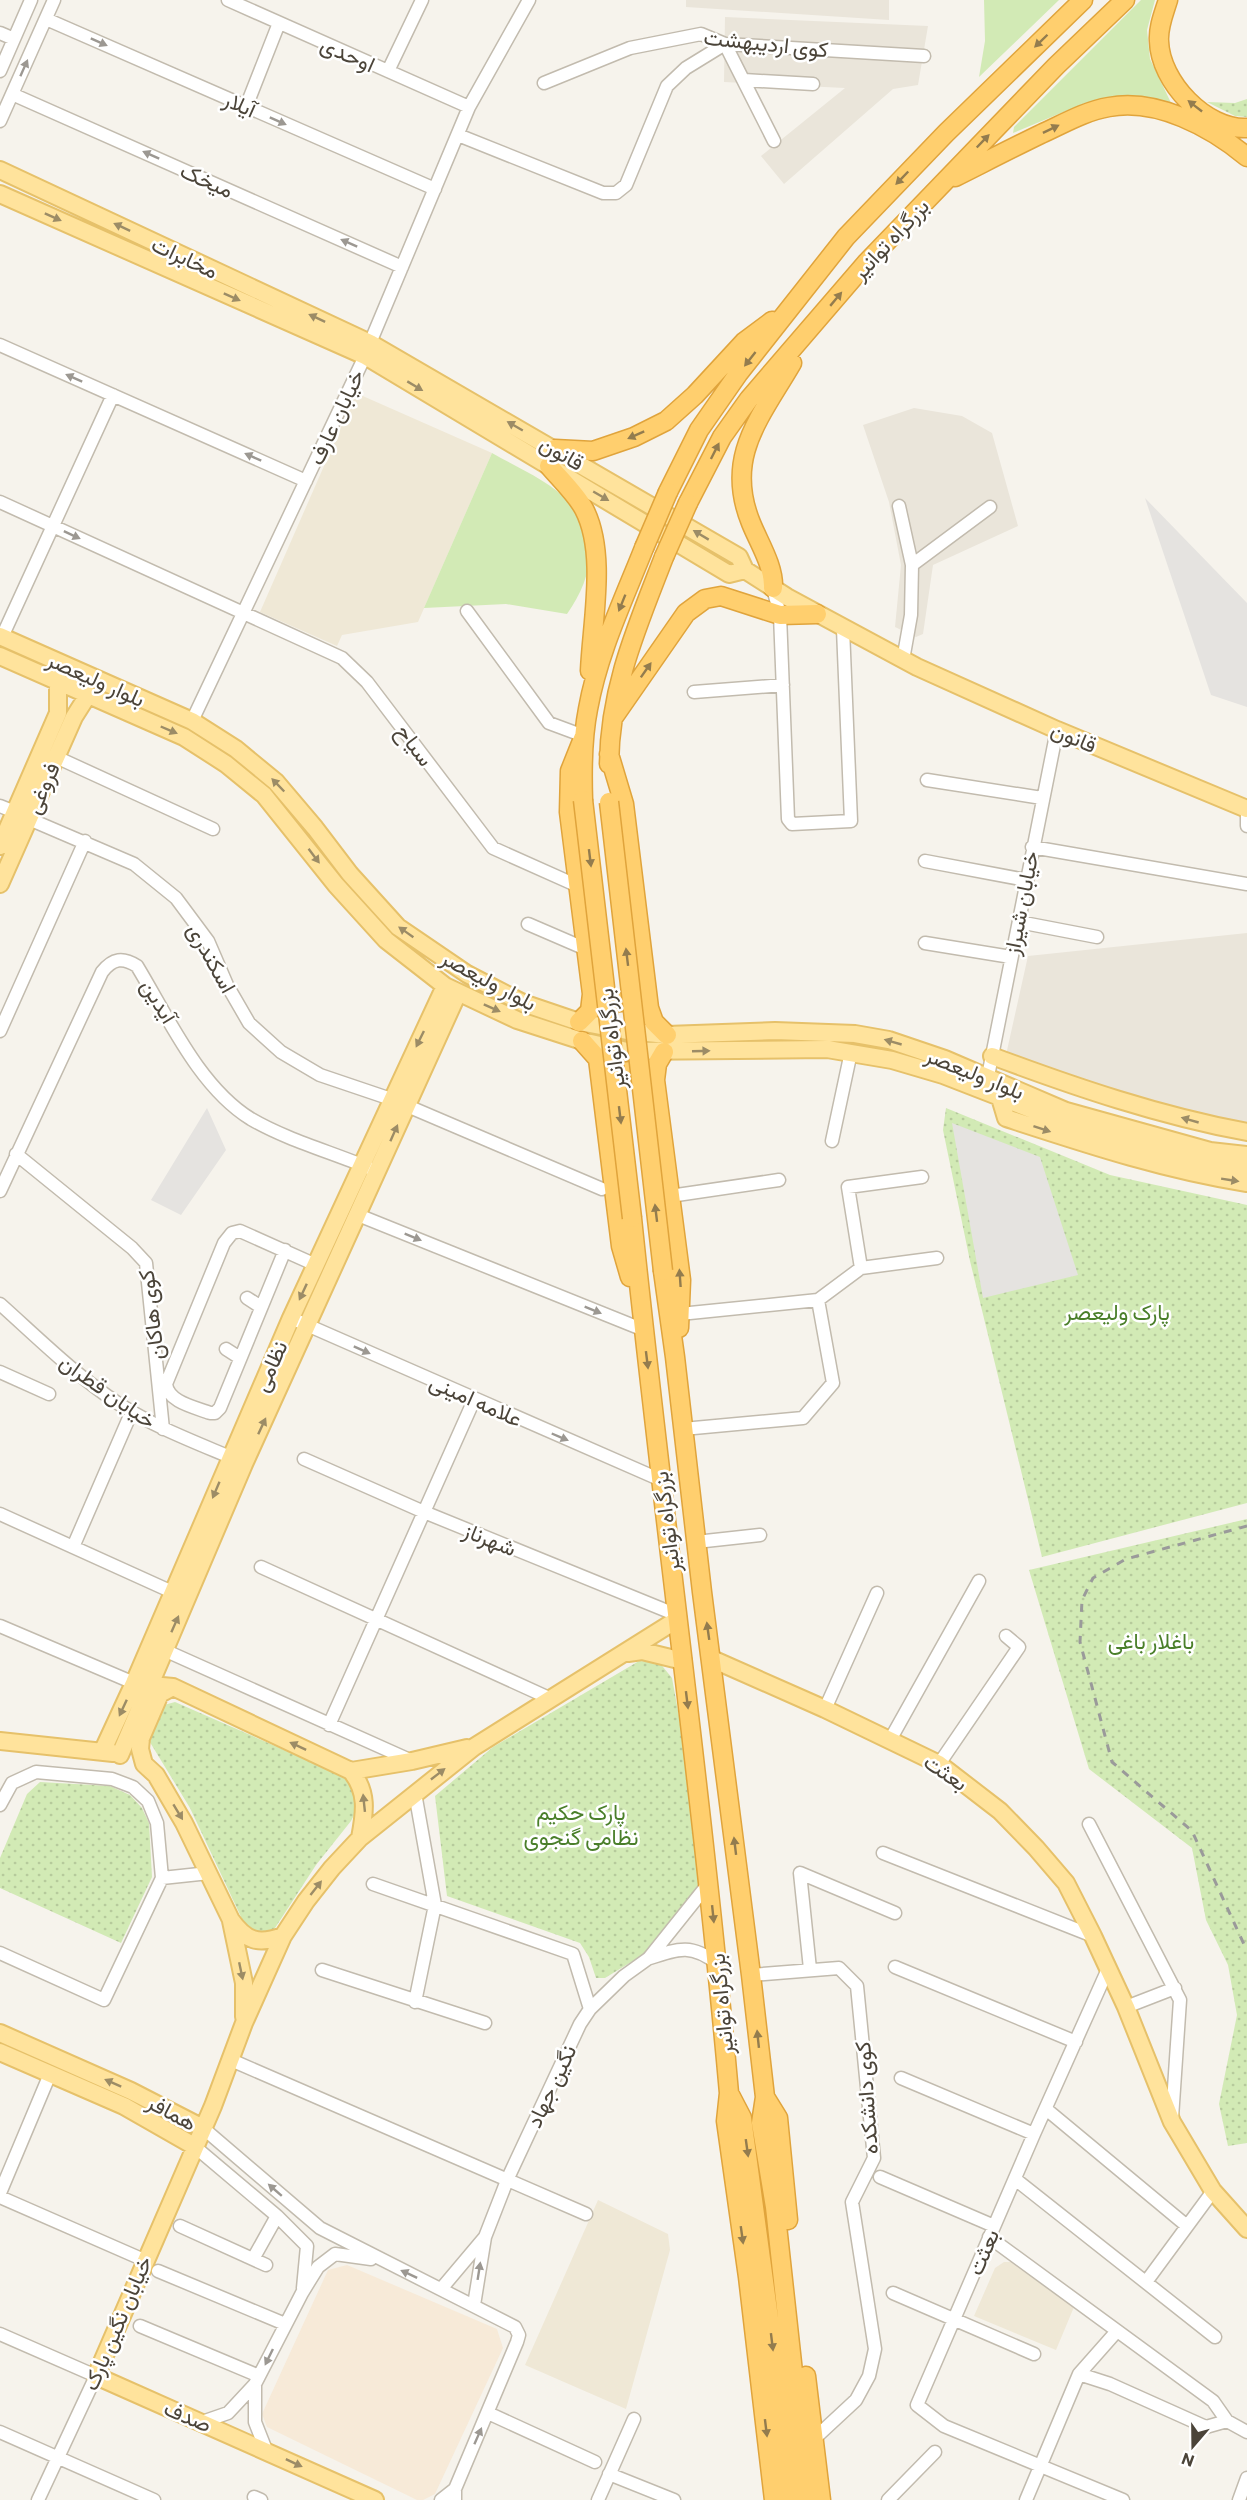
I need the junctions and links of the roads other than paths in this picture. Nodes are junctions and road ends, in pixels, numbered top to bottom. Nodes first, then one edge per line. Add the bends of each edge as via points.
1 (32, 0) edge
2 (54, 0) edge
3 (228, 0) edge
4 (422, 0) edge
5 (528, 0) edge
6 (1083, 0) edge
7 (1125, 0) edge
8 (1168, 0) edge
9 (46, 19) junction
10 (279, 23) junction
11 (0, 33) edge
12 (14, 39) junction
13 (725, 44) junction
14 (924, 57) dead end
15 (0, 71) edge
16 (388, 71) junction
17 (744, 80) junction
18 (544, 82) dead end
19 (813, 84) dead end
20 (12, 94) junction
21 (246, 107) junction
22 (469, 108) junction
23 (0, 121) edge
24 (1243, 129) edge
25 (458, 135) junction
26 (774, 141) dead end
27 (1247, 157) edge
28 (0, 162) edge
29 (0, 171) edge
30 (942, 183) junction
31 (435, 189) junction
32 (0, 194) edge
33 (402, 267) junction
34 (792, 305) junction
35 (811, 330) junction
36 (0, 345) edge
37 (368, 349) junction
38 (113, 395) junction
39 (552, 458) junction
40 (306, 481) junction
41 (0, 502) edge
42 (899, 507) dead end
43 (990, 507) dead end
44 (52, 526) junction
45 (912, 565) junction
46 (774, 588) junction
47 (466, 611) dead end
48 (818, 614) junction
49 (243, 615) junction
50 (780, 615) junction
51 (843, 629) junction
52 (1, 637) edge
53 (0, 656) edge
54 (903, 660) junction
55 (58, 682) junction
56 (783, 685) junction
57 (694, 692) dead end
58 (88, 695) junction
59 (588, 708) junction
60 (613, 718) junction
61 (192, 721) junction
62 (1057, 730) junction
63 (584, 736) junction
64 (609, 754) junction
65 (56, 757) junction
66 (927, 780) dead end
67 (1042, 798) junction
68 (1247, 809) edge
69 (15, 812) edge
70 (1247, 826) edge
71 (213, 829) dead end
72 (85, 841) junction
73 (0, 846) edge
74 (1032, 847) junction
75 (925, 861) dead end
76 (1026, 880) junction
77 (0, 884) edge
78 (1247, 884) edge
79 (578, 886) junction
80 (374, 901) junction
81 (362, 914) junction
82 (1019, 922) junction
83 (528, 924) dead end
84 (1097, 937) dead end
85 (925, 943) dead end
86 (586, 949) junction
87 (1011, 957) junction
88 (452, 989) junction
89 (647, 989) junction
90 (592, 994) junction
91 (579, 1022) junction
92 (0, 1031) edge
93 (582, 1041) junction
94 (665, 1043) junction
95 (851, 1052) junction
96 (992, 1056) junction
97 (988, 1076) junction
98 (655, 1080) junction
99 (603, 1084) junction
100 (1000, 1098) junction
101 (399, 1102) junction
102 (1247, 1132) edge
103 (832, 1141) dead end
104 (16, 1154) junction
105 (1247, 1155) edge
106 (362, 1165) junction
107 (1247, 1168) edge
108 (377, 1172) junction
109 (922, 1178) dead end
110 (779, 1180) dead end
111 (1247, 1183) edge
112 (602, 1189) dead end
113 (0, 1191) edge
114 (670, 1196) junction
115 (337, 1220) junction
116 (356, 1221) junction
117 (285, 1250) junction
118 (937, 1258) dead end
119 (316, 1265) junction
120 (861, 1268) junction
121 (247, 1298) dead end
122 (818, 1300) junction
123 (0, 1304) edge
124 (261, 1307) junction
125 (680, 1314) junction
126 (291, 1318) junction
127 (309, 1326) junction
128 (643, 1326) junction
129 (226, 1349) dead end
130 (675, 1357) junction
131 (240, 1358) junction
132 (0, 1372) edge
133 (49, 1394) dead end
134 (474, 1400) junction
135 (132, 1411) junction
136 (164, 1429) junction
137 (683, 1429) junction
138 (304, 1459) dead end
139 (237, 1460) junction
140 (661, 1480) junction
141 (424, 1512) junction
142 (0, 1514) edge
143 (760, 1535) dead end
144 (696, 1542) junction
145 (73, 1547) junction
146 (261, 1567) dead end
147 (979, 1581) dead end
148 (877, 1593) dead end
149 (180, 1595) junction
150 (677, 1617) junction
151 (377, 1618) junction
152 (0, 1626) edge
153 (1006, 1636) dead end
154 (164, 1650) junction
155 (624, 1654) junction
156 (712, 1659) junction
157 (683, 1661) junction
158 (142, 1683) junction
159 (173, 1688) junction
160 (549, 1698) junction
161 (825, 1709) junction
162 (330, 1725) junction
163 (890, 1740) junction
164 (0, 1741) edge
165 (474, 1747) junction
166 (103, 1750) junction
167 (120, 1755) junction
168 (412, 1761) junction
169 (144, 1764) junction
170 (939, 1764) junction
171 (351, 1771) junction
172 (415, 1792) junction
173 (0, 1805) edge
174 (1089, 1824) dead end
175 (360, 1838) junction
176 (883, 1852) dead end
177 (209, 1873) junction
178 (162, 1878) junction
179 (710, 1882) junction
180 (373, 1884) dead end
181 (435, 1905) junction
182 (895, 1913) dead end
183 (231, 1920) junction
184 (283, 1936) junction
185 (1093, 1936) junction
186 (0, 1953) edge
187 (649, 1958) junction
188 (718, 1964) junction
189 (895, 1967) dead end
190 (810, 1969) junction
191 (1108, 1969) junction
192 (322, 1970) dead end
193 (751, 1975) junction
194 (1175, 1988) junction
195 (415, 2002) junction
196 (1126, 2007) junction
197 (590, 2008) junction
198 (243, 2023) junction
199 (485, 2023) dead end
200 (0, 2034) edge
201 (1076, 2042) junction
202 (0, 2052) edge
203 (231, 2060) junction
204 (53, 2066) junction
205 (902, 2078) dead end
206 (729, 2093) junction
207 (765, 2097) junction
208 (1046, 2109) junction
209 (1172, 2122) junction
210 (203, 2128) junction
211 (1034, 2134) junction
212 (194, 2146) junction
213 (880, 2177) dead end
214 (508, 2178) junction
215 (1015, 2179) junction
216 (1213, 2191) junction
217 (0, 2195) edge
218 (586, 2214) dead end
219 (277, 2216) junction
220 (180, 2226) dead end
221 (1187, 2226) junction
222 (1247, 2229) edge
223 (992, 2232) junction
224 (484, 2237) junction
225 (253, 2259) junction
226 (378, 2259) junction
227 (144, 2260) junction
228 (266, 2265) dead end
229 (158, 2271) dead end
230 (1146, 2282) junction
231 (441, 2289) junction
232 (302, 2293) junction
233 (893, 2293) dead end
234 (474, 2305) junction
235 (954, 2320) junction
236 (285, 2324) junction
237 (140, 2326) dead end
238 (1117, 2331) junction
239 (0, 2334) edge
240 (1215, 2337) dead end
241 (1034, 2354) dead end
242 (1079, 2374) junction
243 (96, 2376) junction
244 (257, 2380) junction
245 (488, 2413) junction
246 (634, 2419) dead end
247 (1227, 2421) junction
248 (202, 2422) junction
249 (0, 2432) edge
250 (1247, 2432) edge
251 (814, 2439) junction
252 (267, 2450) junction
253 (934, 2452) dead end
254 (57, 2457) junction
255 (595, 2462) dead end
256 (1040, 2466) junction
257 (609, 2474) junction
258 (1247, 2478) edge
259 (455, 2495) edge
260 (372, 2499) edge
261 (38, 2500) edge
262 (154, 2500) edge
263 (441, 2500) edge
264 (598, 2500) edge
265 (674, 2500) edge
266 (774, 2500) edge
267 (790, 2500) edge
268 (807, 2500) edge
269 (821, 2500) edge
270 (888, 2500) edge
271 (1026, 2500) edge
272 (1123, 2500) edge
273 (1239, 2500) edge

1 - 12 street
2 - 9 street
3 - 10 street, اوحدی
4 - 16 street
5 - 22 street, خیابان عارف
6 -> 34 highway, بزرگراه توانیر via 885,195
30 -> 7 highway, بزرگراه توانیر
24 -> 8 highway via 1194,107 1175,86 1164,67 1159,41
20 -> 9 street
9 -> 21 street, آیلار
10 - 16 street, اوحدی
10 - 21 street
11 - 12 street
12 - 15 street
13 - 14 street, کوی اردیبهشت
13 - 17 street
13 - 18 street, کوی اردیبهشت via 701,34 630,48
13 - 25 street via 686,68 667,86 626,185 616,193 603,193
16 - 22 street, اوحدی
17 - 19 street
17 - 26 street
20 - 23 street
33 -> 20 street, میخک
21 -> 31 street, آیلار
22 - 25 street, خیابان عارف
25 - 31 street, خیابان عارف
30 -> 27 highway via 1077,116 1109,107 1138,105 1169,111
28 - 29 main road
37 -> 29 main road, مخابرات
35 -> 30 highway, بزرگراه توانیر via 866,263
31 - 33 street, خیابان عارف
32 -> 37 main road, مخابرات
33 - 37 street, خیابان عارف
34 -> 39 highway via 744,342 696,395 666,420 634,437 593,451
34 -> 59 highway, بزرگراه توانیر, bridge via 699,430 644,548 601,657
35 - 46 highway via 746,443 740,478 750,521 774,579
60 -> 35 highway, بزرگراه توانیر, bridge via 627,652 664,557 722,436 749,399
38 -> 36 street
37 - 39 main road, قانون
37 - 40 street, خیابان عارف
40 -> 38 street
38 - 44 street
39 - 46 main road, قانون via 729,574 745,570
39 - 59 highway via 594,530 597,560
40 - 49 street, خیابان عارف
41 - 44 street, سیاح
42 - 45 street
43 - 45 street
44 -> 49 street, سیاح
44 - 52 street
45 - 54 street via 911,615
46 - 48 main road, قانون
46 - 50 street
47 - 63 street via 549,723
48 - 50 highway
48 - 51 main road, قانون
49 - 61 street, خیابان عارف
49 - 79 street, سیاح via 342,658 367,682 493,848
50 - 56 street
60 -> 50 highway via 686,613 705,599 721,596
51 - 54 main road, قانون
51 - 56 street via 851,821 789,823
52 - 61 main road, بلوار ولیعصر
53 - 55 main road, بلوار ولیعصر
54 - 62 main road, قانون
55 - 58 main road, بلوار ولیعصر
55 - 69 main road, فروغى via 58,713
56 - 57 street
58 - 65 main road, فروغى
58 -> 81 main road, بلوار ولیعصر via 184,737 226,764 264,795
59 - 63 highway, بزرگراه توانیر
60 - 64 highway, بزرگراه توانیر
80 -> 61 main road, بلوار ولیعصر via 276,782 236,749
62 - 67 street, خیابان شیراز
62 - 68 main road, قانون
63 - 79 highway via 570,771 569,812
63 -> 128 highway, بزرگراه توانیر, bridge via 583,800
64 - 89 highway via 624,804
130 -> 64 highway, بزرگراه توانیر, bridge via 609,802
65 - 69 main road, فروغى
65 - 71 street
66 - 67 street
67 - 74 street, خیابان شیراز
68 - 70 street
69 - 72 street, اسکندری
69 - 73 main road, فروغى
69 - 77 main road, فروغى
72 - 92 street
72 - 101 street, اسکندری via 134,864 176,898 208,941 249,1023 281,1052 320,1075
74 - 76 street, خیابان شیراز
74 - 78 street
75 - 76 street
76 - 82 street, خیابان شیراز
79 - 86 highway
80 - 81 main road
91 -> 80 main road, بلوار ولیعصر via 523,1003 468,974 398,927
81 - 88 main road, بلوار ولیعصر via 387,940
82 - 84 street
82 - 87 street, خیابان شیراز
83 - 86 street
85 - 87 street
86 - 90 highway
87 - 96 street, خیابان شیراز
88 -> 93 main road, بلوار ولیعصر via 517,1020
88 - 101 main road, نظامی
89 - 90 highway via 620,1004 605,1002
89 - 94 highway via 649,1008
90 - 91 highway via 590,1011
91 - 94 main road, بلوار ولیعصر
93 - 94 main road, بلوار ولیعصر via 627,1051
93 - 99 highway via 598,1059
94 -> 95 main road, بلوار ولیعصر
97 -> 94 main road, بلوار ولیعصر via 889,1040 855,1034 775,1031
94 - 98 highway
95 - 100 main road, بلوار ولیعصر via 943,1075
95 - 103 street
96 - 97 street, خیابان شیراز
102 -> 96 main road via 1065,1084
97 - 105 main road, بلوار ولیعصر via 1077,1114 1198,1148
98 - 99 highway via 642,1071 628,1070 614,1074
98 - 114 highway
99 - 128 highway via 621,1246
100 - 107 main road, بلوار ولیعصر via 1153,1149
100 -> 111 main road via 1006,1118 1194,1175
101 - 106 main road, نظامی
108 -> 101 main road, نظامی
101 - 112 street, اسکندری
104 - 106 street, آیدین via 102,972 118,959 137,966 206,1079 227,1101 251,1119
104 - 113 street, آیدین
104 - 136 street, کوی هاکان via 146,1263
106 - 108 street, آیدین
106 - 115 main road, نظامی
108 - 116 main road, نظامی
109 - 120 street via 848,1187
110 - 114 street
125 -> 114 highway via 681,1280
115 - 116 main road
115 - 119 main road, نظامی
116 - 127 main road, نظامی
116 -> 128 street
117 - 119 street
117 - 124 street
117 - 131 street via 240,1231 232,1233 224,1243 166,1383 167,1392 216,1413
118 - 120 street
119 -> 126 main road, نظامی
120 - 122 street
121 - 124 street
122 - 125 street
122 - 137 street via 833,1383 802,1418
123 - 135 street, خیابان قطران via 74,1371
124 - 131 street
125 - 130 highway
126 - 127 street, علامه امینی
126 - 139 main road, نظامی
127 -> 134 street, علامه امینی
139 -> 127 main road, نظامی
128 -> 140 highway, بزرگراه توانیر
129 - 131 street
130 - 137 highway, بزرگراه توانیر
132 - 133 street
134 -> 140 street, علامه امینی
134 - 141 street
135 - 136 street, خیابان قطران
135 - 145 street
136 - 139 street, خیابان قطران
137 - 144 highway, بزرگراه توانیر
138 - 141 street, شهرناز
139 - 149 main road, نظامی
140 - 150 highway, بزرگراه توانیر
141 - 150 street, شهرناز
141 - 151 street
142 - 145 street
143 - 144 street
156 -> 144 highway, بزرگراه توانیر
145 - 149 street
146 - 151 street
147 - 163 street
148 - 161 street
154 -> 149 main road, نظامی
149 - 158 main road, نظامی
150 - 155 main road
150 - 157 highway, بزرگراه توانیر
151 - 160 street
151 - 162 street
152 - 158 street
153 - 170 street via 1019,1647
154 - 158 main road, نظامی
154 - 162 street
155 - 157 main road via 642,1651
155 - 160 main road
156 - 161 main road, بعثت
193 -> 156 highway, بزرگراه توانیر
157 -> 179 highway, بزرگراه توانیر
158 - 159 main road
158 -> 166 main road, نظامی
158 - 167 main road, نظامی
159 - 169 main road via 160,1694 141,1738
171 -> 159 main road
160 - 165 main road
161 - 163 main road, بعثت
162 - 168 street
163 - 170 main road, بعثت
164 - 166 main road
165 - 168 main road
172 -> 165 main road
166 - 167 main road
167 - 169 main road
168 - 171 main road
169 -> 177 main road via 156,1775
170 - 185 main road, بعثت via 1000,1811 1036,1848 1066,1883
175 -> 171 main road via 365,1797
172 - 175 main road
172 - 181 street
173 - 178 street via 12,1783 36,1772 112,1779 133,1788 148,1801 157,1822
174 - 194 street
184 -> 175 main road via 312,1893
176 - 185 street
177 - 178 street
177 - 183 main road
178 - 186 street via 104,2000
179 - 187 street
179 -> 188 highway, بزرگراه توانیر
180 - 181 street
181 - 195 street
181 - 197 street via 573,1954
182 - 190 street via 800,1873
183 - 184 main road via 253,1940
183 -> 198 main road via 244,1983
184 - 198 main road
185 - 191 main road, بعثت
187 - 188 street via 677,1949 692,1949
187 - 197 street, نگین جهاد
188 - 206 highway, بزرگراه توانیر
189 - 201 street
190 - 193 street, کوی دانشکده
190 - 251 street, کوی دانشکده via 839,1968 857,1986 874,2158 852,2202 875,2349 869,2376 856,2400
191 - 196 main road, بعثت
191 - 201 street, بعثت
192 - 195 street
207 -> 193 highway, بزرگراه توانیر
194 - 196 street
194 - 209 street via 1181,2014
195 - 199 street
196 - 209 main road, بعثت
197 - 214 street, نگین جهاد via 569,2044
198 - 203 main road, خیابان نگین پارک
200 - 204 main road, همافر
201 - 208 street, بعثت
202 - 204 main road, همافر
203 - 210 main road, خیابان نگین پارک
203 - 214 street
210 -> 204 main road, همافر via 131,2091
204 - 212 main road, همافر
204 - 217 street
205 - 211 street
206 -> 266 highway via 726,2121
206 -> 267 highway, بزرگراه توانیر via 744,2130
207 - 251 highway via 778,2118
207 - 268 highway, بزرگراه توانیر via 761,2122 775,2207
208 - 211 street, بعثت
208 - 221 street
209 - 216 main road, بعثت
210 - 212 main road, خیابان نگین پارک
226 -> 210 street, همافر via 320,2228
211 - 215 street, بعثت
212 - 219 street, همافر
212 - 227 main road, خیابان نگین پارک
213 - 223 street
214 - 218 street
214 - 224 street, نگین جهاد
215 - 223 street, بعثت
215 - 230 street
216 - 221 street
216 - 222 main road, بعثت
217 - 227 street
219 - 225 street
219 - 232 street, همافر via 307,2246
220 - 225 street
221 - 230 street
223 - 235 street, بعثت
223 - 238 street
224 - 231 street
234 -> 224 street
225 - 228 street
231 -> 226 street, همافر
226 - 232 street via 335,2254 318,2266
227 - 243 main road, خیابان نگین پارک
229 - 236 street
230 - 240 street
231 - 234 street, همافر
232 - 236 street
233 - 235 street
234 - 245 street, همافر via 515,2327 519,2335
235 - 241 street
235 - 256 street, بعثت via 917,2405 944,2426
236 -> 244 street
237 - 244 street
238 - 242 street
238 - 247 street via 1214,2401
239 - 243 street, صدف
242 - 247 street via 1206,2427
242 - 256 street
243 - 248 main road, صدف
243 - 254 street, خیابان نگین پارک
244 - 248 street via 228,2413
244 - 252 street via 255,2422
245 - 255 street
259 -> 245 street
246 - 257 street
247 - 250 street
248 - 252 main road, صدف
249 - 254 street
251 - 269 highway
252 -> 260 main road, صدف
253 - 270 street
254 - 261 street, خیابان نگین پارک
254 - 262 street
256 - 271 street
256 - 272 street
257 - 264 street
257 - 265 street
258 - 273 street
259 - 263 street

